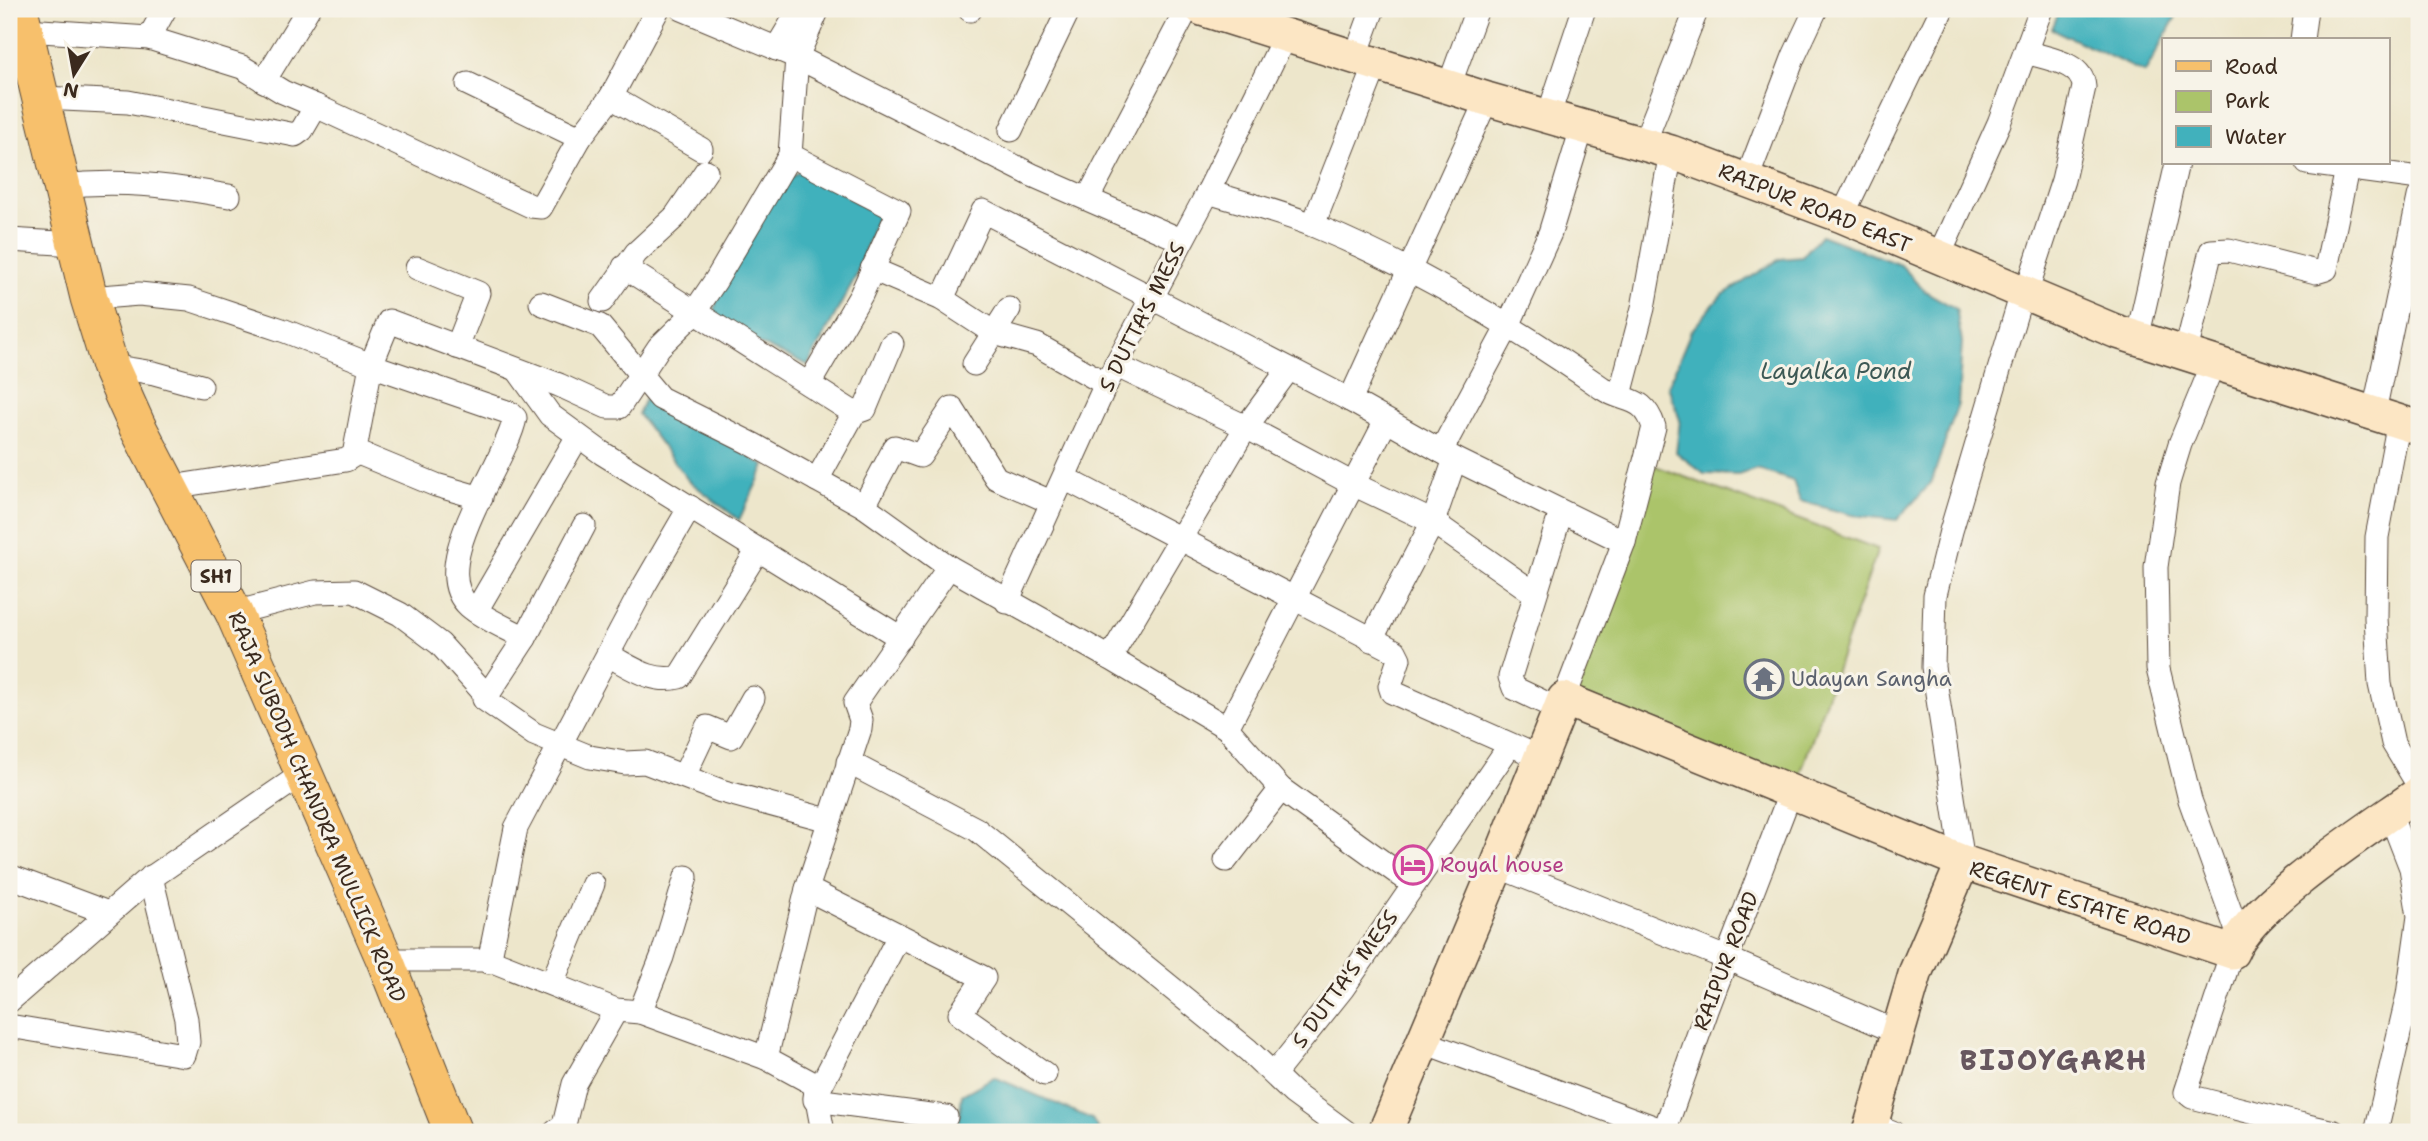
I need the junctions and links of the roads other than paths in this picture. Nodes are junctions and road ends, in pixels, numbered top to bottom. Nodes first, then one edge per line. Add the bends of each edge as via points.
1 (165, 9) edge
2 (307, 9) edge
3 (658, 9) edge
4 (682, 9) edge
5 (800, 9) edge
6 (818, 9) edge
7 (1069, 9) edge
8 (1186, 9) edge
9 (1202, 9) edge
10 (1373, 9) edge
11 (1477, 9) edge
12 (1584, 9) edge
13 (1697, 9) edge
14 (1816, 9) edge
15 (1942, 9) edge
16 (2041, 9) edge
17 (2306, 9) edge
18 (23, 19) edge
19 (1284, 36) junction
20 (149, 38) junction
21 (2302, 38) edge
22 (2026, 52) junction
23 (787, 53) junction
24 (1366, 61) junction
25 (264, 81) junction
26 (468, 84) dead end
27 (1449, 86) junction
28 (611, 96) junction
29 (42, 98) junction
30 (1487, 99) junction
31 (316, 106) junction
32 (1548, 117) junction
33 (1582, 128) junction
34 (1011, 130) dead end
35 (580, 138) junction
36 (1658, 148) junction
37 (790, 155) junction
38 (2177, 164) edge
39 (2314, 164) edge
40 (2347, 169) junction
41 (2419, 178) edge
42 (1747, 179) junction
43 (62, 186) junction
44 (1208, 192) junction
45 (229, 196) dead end
46 (2419, 197) edge
47 (1088, 198) junction
48 (1842, 216) junction
49 (1313, 225) junction
50 (9, 240) edge
51 (1181, 240) junction
52 (76, 244) junction
53 (1938, 258) junction
54 (624, 267) junction
55 (416, 268) dead end
56 (872, 269) junction
57 (1410, 269) junction
58 (2024, 293) junction
59 (89, 298) junction
60 (1151, 298) junction
61 (942, 299) junction
62 (602, 301) dead end
63 (541, 303) dead end
64 (1009, 309) dead end
65 (693, 314) junction
66 (1508, 326) junction
67 (994, 333) junction
68 (2137, 339) junction
69 (892, 344) dead end
70 (457, 347) junction
71 (2199, 360) junction
72 (974, 364) dead end
73 (371, 365) junction
74 (110, 366) junction
75 (1288, 370) junction
76 (519, 372) junction
77 (640, 374) junction
78 (1111, 375) junction
79 (809, 384) junction
80 (201, 386) dead end
81 (1620, 395) junction
82 (1350, 400) junction
83 (855, 413) junction
84 (2397, 420) edge
85 (1387, 421) junction
86 (1246, 427) junction
87 (578, 436) junction
88 (356, 452) junction
89 (1448, 455) junction
90 (1066, 479) junction
91 (817, 480) junction
92 (1355, 485) junction
93 (171, 487) junction
94 (481, 498) junction
95 (1051, 502) junction
96 (864, 506) junction
97 (690, 507) junction
98 (1561, 512) junction
99 (1433, 522) junction
100 (584, 526) dead end
101 (1180, 540) junction
102 (1624, 542) junction
103 (758, 550) junction
104 (949, 567) junction
105 (1534, 593) junction
106 (1293, 597) junction
107 (1007, 602) junction
108 (476, 611) junction
109 (234, 613) junction
110 (524, 638) junction
111 (901, 638) junction
112 (1371, 640) junction
113 (608, 655) junction
114 (1110, 658) junction
115 (487, 696) junction
116 (753, 698) dead end
117 (1562, 704) junction
118 (1227, 728) junction
119 (560, 745) junction
120 (1510, 745) junction
121 (1541, 758) junction
122 (848, 762) junction
123 (304, 773) junction
124 (684, 776) junction
125 (2419, 786) edge
126 (1282, 789) junction
127 (1791, 791) junction
128 (2419, 793) edge
129 (2390, 814) junction
130 (828, 820) junction
131 (1226, 860) dead end
132 (1963, 862) junction
133 (1497, 866) junction
134 (9, 876) edge
135 (151, 877) junction
136 (686, 877) dead end
137 (593, 884) dead end
138 (1413, 884) junction
139 (807, 889) junction
140 (108, 914) junction
141 (899, 936) junction
142 (2235, 944) junction
143 (1726, 958) junction
144 (385, 960) junction
145 (489, 962) junction
146 (552, 983) junction
147 (9, 1001) edge
148 (616, 1010) junction
149 (640, 1012) junction
150 (9, 1026) edge
151 (1899, 1033) junction
152 (1422, 1041) junction
153 (765, 1058) junction
154 (1275, 1073) junction
155 (1045, 1074) dead end
156 (815, 1098) junction
157 (946, 1117) dead end
158 (2301, 1129) edge
159 (566, 1130) edge
160 (1878, 1130) edge
161 (453, 1132) edge
162 (823, 1132) edge
163 (1346, 1132) edge
164 (1385, 1132) edge
165 (1664, 1132) edge
166 (2334, 1132) edge
167 (2376, 1132) edge

1 - 20 street
2 - 25 street
3 - 28 street
4 - 23 street
5 - 23 street
6 - 23 street
7 - 34 street
8 - 47 street
9 - 19 street, RAIPUR ROAD EAST
10 - 24 street
11 - 27 street
12 - 32 street
13 - 36 street
14 - 42 street
15 - 48 street
16 - 22 street
17 - 21 street
18 - 20 street
18 - 29 main road, RAJA SUBODH CHANDRA MULLICK ROAD / SH1
19 - 24 street, RAIPUR ROAD EAST
19 - 44 street, S DUTTA'S MESS
20 - 25 street via 242,67
22 - 53 street
22 - 58 street via 2077,69 2084,87 2063,180
23 - 37 street
23 - 47 street via 1032,175
24 - 27 street, RAIPUR ROAD EAST
24 - 49 street
25 - 31 street
26 - 35 street
27 - 30 street, RAIPUR ROAD EAST
28 - 35 street
28 - 54 street via 703,160 675,217
29 - 31 street via 128,102 295,135
29 - 43 main road, RAJA SUBODH CHANDRA MULLICK ROAD / SH1
30 - 32 street, RAIPUR ROAD EAST
30 - 57 street
31 - 35 street via 539,208 545,205
32 - 33 street, RAIPUR ROAD EAST
33 - 36 street, RAIPUR ROAD EAST
33 - 66 street via 1550,233
36 - 42 street, RAIPUR ROAD EAST
36 - 81 street via 1643,308
37 - 56 street via 899,211
37 - 65 street
38 - 68 street
39 - 40 street
40 - 41 street
40 - 71 street via 2326,269 2316,272 2229,250 2211,251
42 - 48 street, RAIPUR ROAD EAST
43 - 45 street via 104,181 155,184
43 - 52 main road, RAJA SUBODH CHANDRA MULLICK ROAD / SH1
44 - 49 street
44 - 51 street, S DUTTA'S MESS
46 - 84 street
47 - 51 street
48 - 53 street, RAIPUR ROAD EAST
49 - 57 street
50 - 52 street
51 - 60 street, S DUTTA'S MESS
52 - 59 main road, RAJA SUBODH CHANDRA MULLICK ROAD / SH1
53 - 58 street, RAIPUR ROAD EAST
54 - 62 street
54 - 65 street
55 - 70 street via 478,293
56 - 61 street
56 - 79 street
57 - 66 street
57 - 82 street
58 - 68 street, RAIPUR ROAD EAST
58 - 132 street via 1951,531 1936,595 1933,667
59 - 73 street via 139,294 189,299
59 - 74 main road, RAJA SUBODH CHANDRA MULLICK ROAD / SH1
60 - 61 street via 983,211
60 - 75 street
60 - 78 street, S DUTTA'S MESS
61 - 67 street
63 - 77 street via 600,326
64 - 67 street
65 - 77 street via 659,347
65 - 79 street
66 - 81 street
66 - 89 street
67 - 72 street
67 - 78 street
68 - 71 street, RAIPUR ROAD EAST
69 - 83 street via 865,409
70 - 73 street via 389,321
70 - 76 street
71 - 84 street, RAIPUR ROAD EAST
71 - 142 street via 2168,483 2155,567 2158,669 2190,800
73 - 88 street
73 - 94 street via 510,412 514,418
74 - 80 street
74 - 93 main road, RAJA SUBODH CHANDRA MULLICK ROAD / SH1
75 - 82 street
75 - 86 street
76 - 77 street via 607,407 619,407
76 - 87 street via 550,415
77 - 91 street via 667,402
78 - 86 street
78 - 90 street, S DUTTA'S MESS
79 - 83 street
81 - 102 street via 1649,410 1654,427
82 - 85 street
83 - 91 street
84 - 125 street via 2377,537 2376,618 2380,684 2393,743
85 - 89 street
85 - 92 street
86 - 92 street
86 - 101 street
87 - 97 street
87 - 108 street
88 - 93 street via 346,460
88 - 94 street
89 - 98 street
89 - 99 street
90 - 95 street, S DUTTA'S MESS
90 - 101 street
91 - 96 street
92 - 99 street
92 - 106 street
93 - 109 main road, RAJA SUBODH CHANDRA MULLICK ROAD / SH1
94 - 108 street via 457,550 456,587
95 - 96 street via 996,478 952,408 920,456 895,447
95 - 107 street, S DUTTA'S MESS
96 - 104 street
97 - 103 street
97 - 113 street
98 - 102 street
98 - 105 street
99 - 105 street
99 - 112 street
100 - 110 street
101 - 106 street
101 - 114 street
102 - 117 street
103 - 111 street
103 - 113 street via 679,677 651,677
104 - 107 street
104 - 111 street
105 - 117 street via 1510,684
106 - 112 street
106 - 118 street
107 - 114 street
108 - 110 street
109 - 115 street via 315,592 354,591 400,614 440,644
109 - 123 main road, RAJA SUBODH CHANDRA MULLICK ROAD / SH1
110 - 115 street
111 - 122 street via 855,703 861,720
112 - 120 street via 1398,654 1392,692
113 - 119 street
114 - 118 street
115 - 119 street via 484,699 534,734
116 - 124 street via 731,737 707,727
117 - 121 street
117 - 127 street
118 - 126 street
119 - 124 street via 590,757 645,762
119 - 145 street via 516,828
120 - 121 street
120 - 138 street, S DUTTA'S MESS
121 - 133 street
122 - 130 street
122 - 154 street via 976,829
123 - 135 street
123 - 144 main road, RAJA SUBODH CHANDRA MULLICK ROAD / SH1
124 - 130 street via 720,791
126 - 131 street
126 - 138 street
127 - 132 street
127 - 143 street, RAIPUR ROAD
128 - 129 street
129 - 142 street via 2308,872
129 - 167 street via 2412,868 2419,916 2408,995
130 - 139 street
132 - 142 street, REGENT ESTATE ROAD
132 - 151 street, REGENT ESTATE ROAD via 1916,971
133 - 143 street
133 - 152 street
134 - 140 street
135 - 140 street
135 - 150 street via 186,1019 184,1055
136 - 149 street
137 - 146 street
138 - 154 street, S DUTTA'S MESS via 1343,988
139 - 141 street
139 - 153 street
140 - 147 street
141 - 155 street via 984,978 960,1014
141 - 156 street
142 - 158 street via 2186,1092
143 - 151 street
143 - 165 street, RAIPUR ROAD
144 - 145 street
144 - 161 main road, RAJA SUBODH CHANDRA MULLICK ROAD / SH1
145 - 146 street
146 - 148 street
148 - 149 street
148 - 159 street via 574,1084
149 - 153 street
151 - 160 street, REGENT ESTATE ROAD
152 - 164 street
152 - 165 street
153 - 156 street via 814,1084
154 - 163 street via 1293,1093
156 - 157 street
156 - 162 street
158 - 166 street

